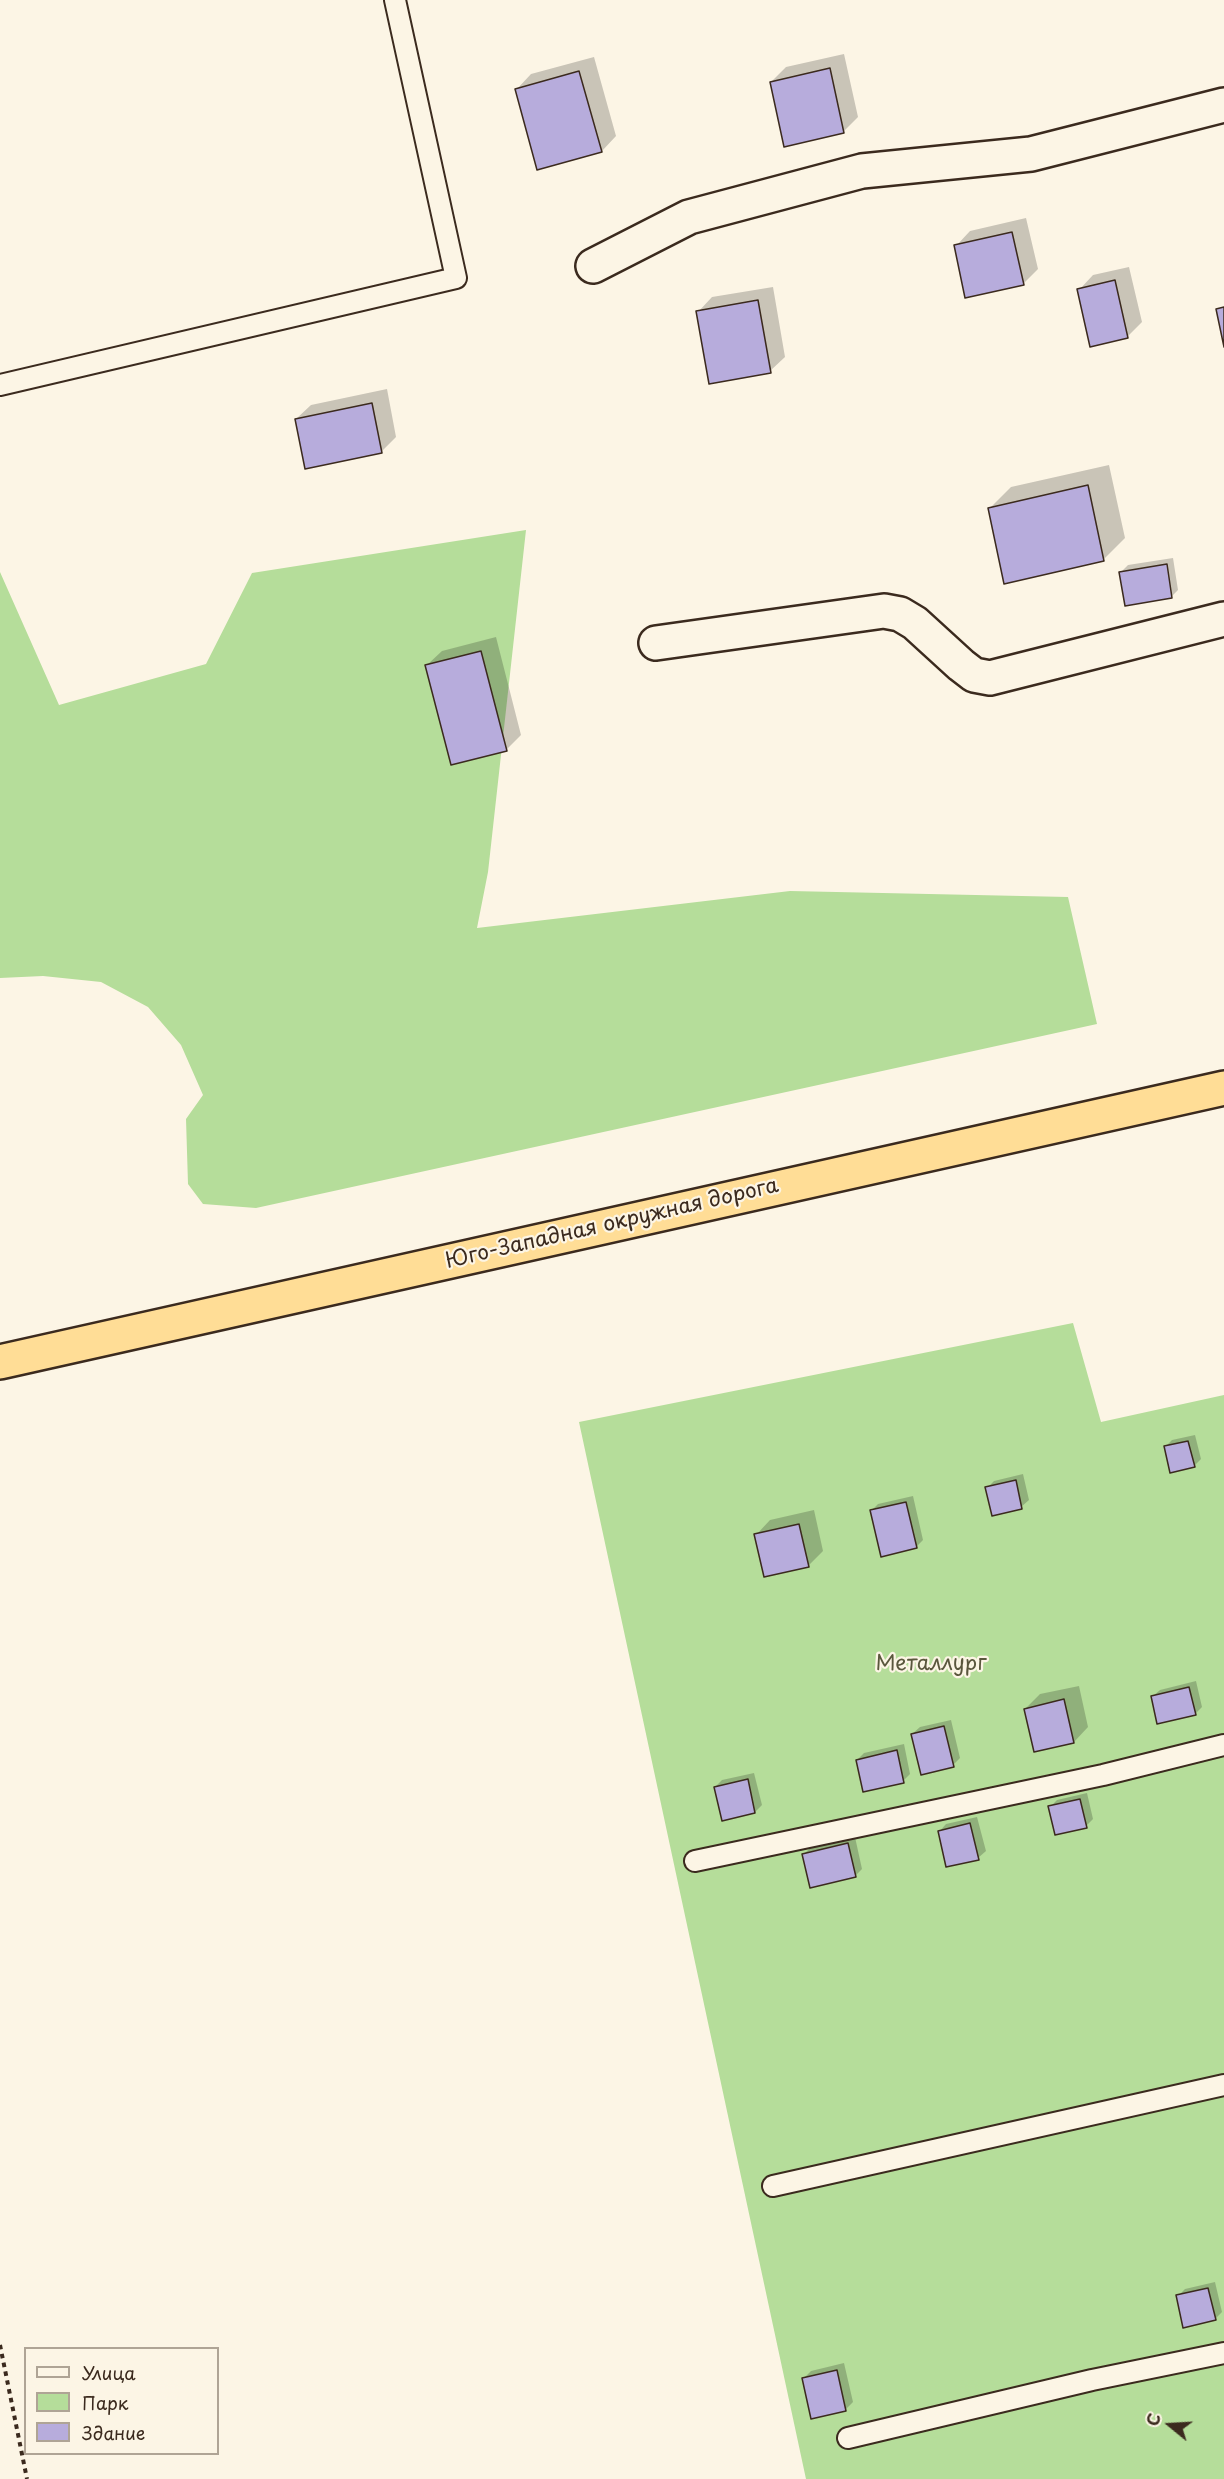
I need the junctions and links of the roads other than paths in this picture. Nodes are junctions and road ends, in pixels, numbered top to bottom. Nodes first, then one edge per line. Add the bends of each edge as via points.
1 (395, 0) edge
2 (1224, 105) edge
3 (593, 266) dead end
4 (0, 385) edge
5 (1224, 619) edge
6 (656, 643) dead end
7 (1224, 1088) edge
8 (0, 1362) edge
9 (1224, 1745) edge
10 (694, 1861) dead end
11 (1224, 2085) edge
12 (773, 2187) dead end
13 (1224, 2353) edge
14 (848, 2438) dead end

1 - 4 lane via 456,278
2 - 3 street via 1031,154 862,171 689,217
5 - 6 street via 990,678 974,675 915,622 884,611
7 - 8 highway, Юго-Западная окружная дорога
9 - 10 lane via 1091,1778
11 - 12 lane
13 - 14 lane

